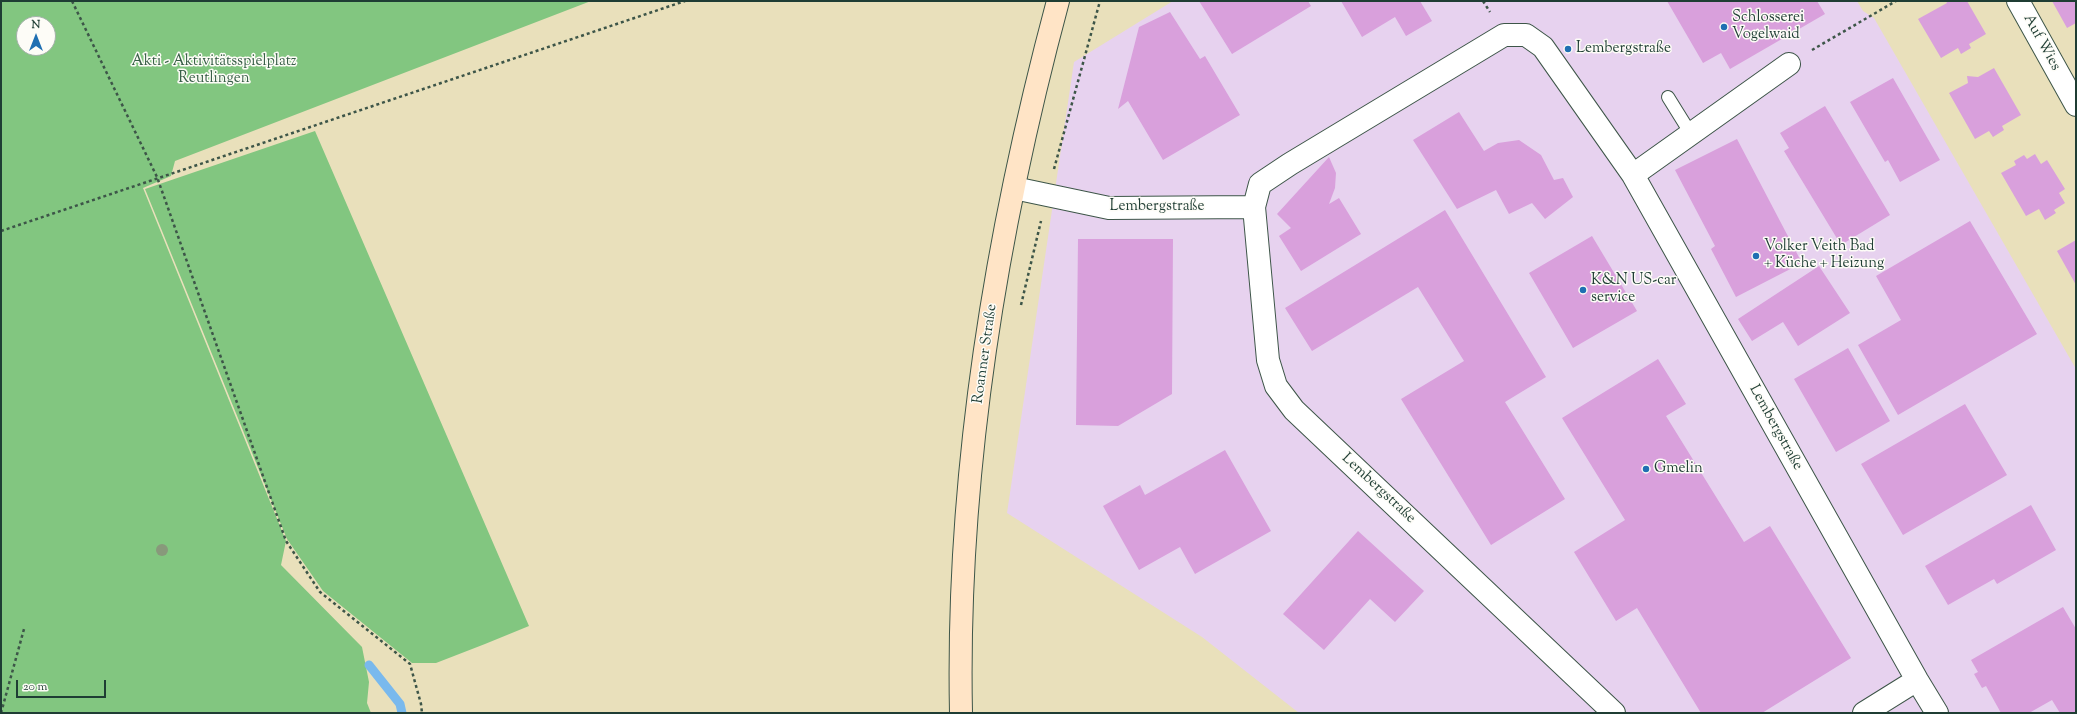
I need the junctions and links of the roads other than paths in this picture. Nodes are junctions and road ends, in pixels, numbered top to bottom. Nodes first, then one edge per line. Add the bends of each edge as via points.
1 (1058, 1) edge
2 (2018, 1) edge
3 (1789, 64) road end
4 (1668, 97) dead end
5 (2076, 105) edge
6 (1691, 134) junction
7 (1633, 176) junction
8 (1014, 188) junction
9 (1254, 207) junction
10 (1917, 680) junction
11 (961, 713) edge
12 (1614, 713) edge
13 (1864, 713) edge
14 (1937, 713) edge

1 - 8 street, Roanner Straße
2 - 5 street, Auf Wies
3 - 6 street
4 - 6 lane
6 - 7 street
7 - 9 street, Lembergstraße via 1544,47 1526,35 1504,35 1260,184
7 - 10 street, Lembergstraße
8 - 9 street, Lembergstraße via 1109,208
8 - 11 street, Roanner Straße via 985,351 972,462 961,606
9 - 12 street, Lembergstraße via 1268,360 1276,386 1294,410
10 - 13 street
10 - 14 street, Lembergstraße

